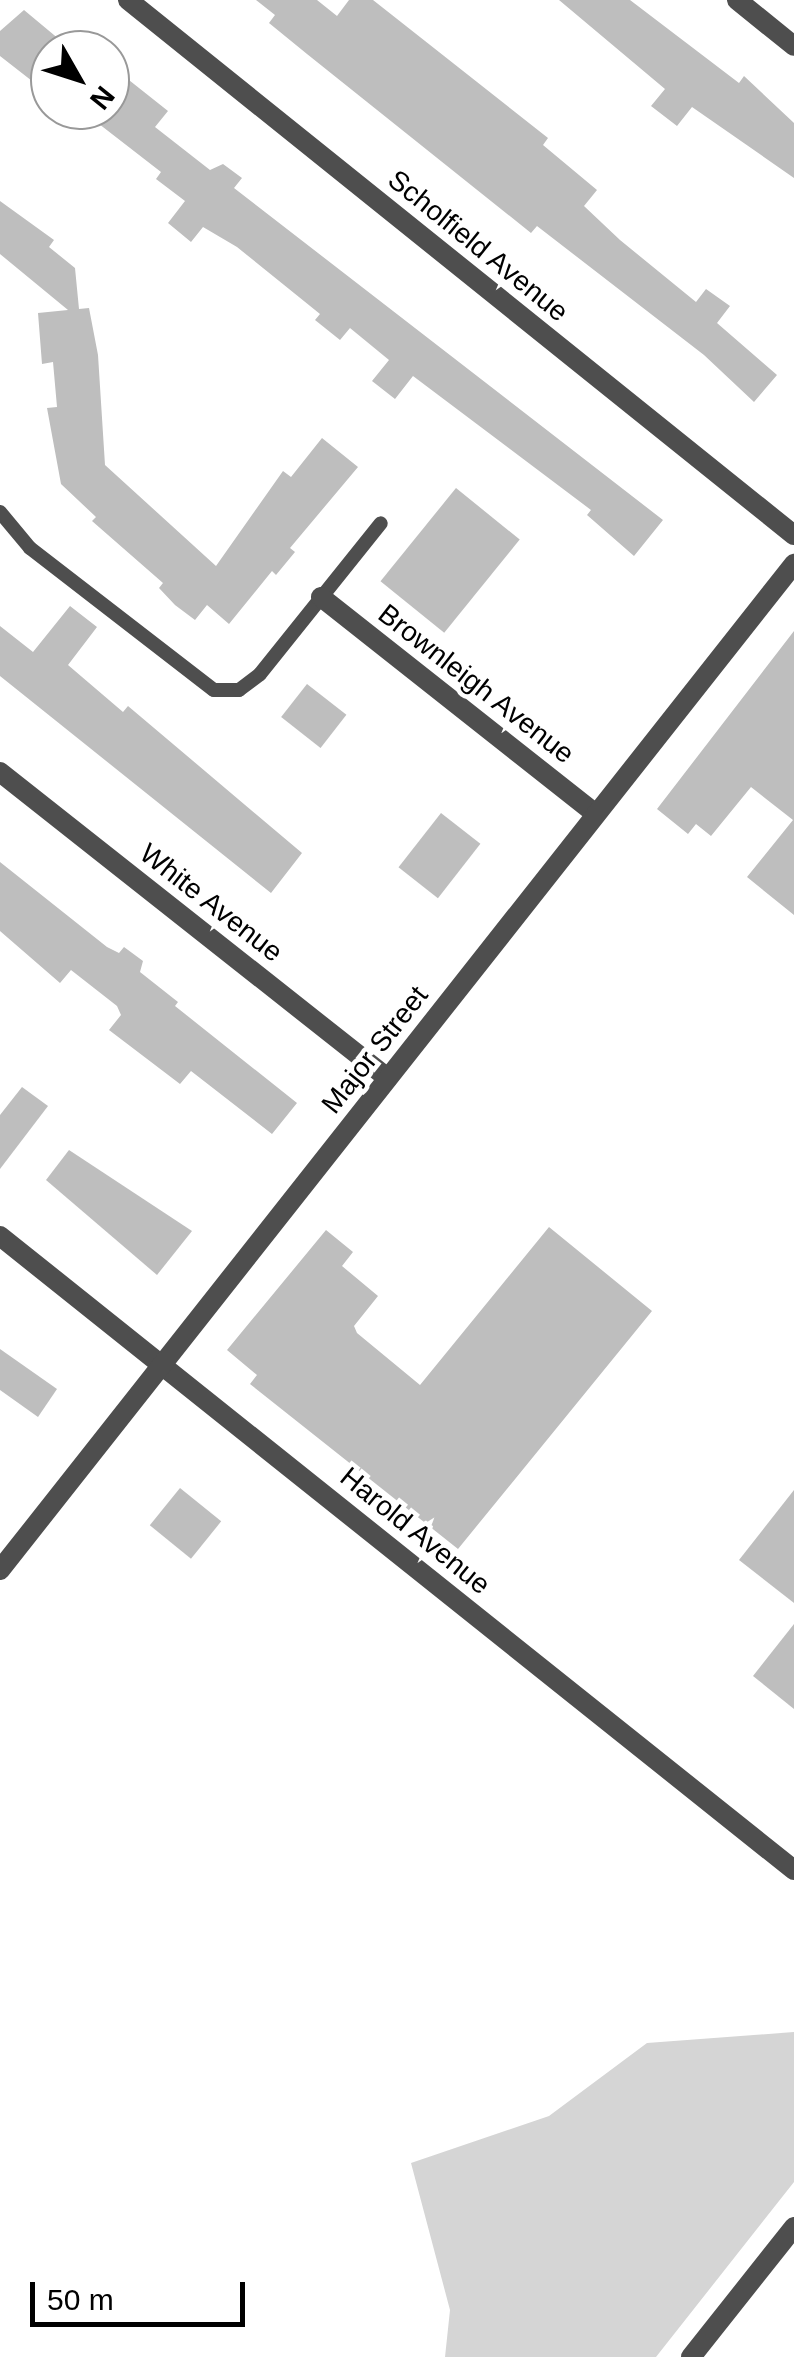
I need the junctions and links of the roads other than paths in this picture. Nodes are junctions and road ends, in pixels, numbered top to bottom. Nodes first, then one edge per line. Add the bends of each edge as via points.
1 (128, 0) edge
2 (737, 0) edge
3 (794, 46) edge
4 (0, 512) edge
5 (381, 522) dead end
6 (794, 535) edge
7 (794, 564) edge
8 (321, 597) junction
9 (0, 772) edge
10 (596, 814) junction
11 (388, 1078) junction
12 (0, 1236) edge
13 (163, 1364) junction
14 (0, 1570) edge
15 (794, 1870) edge
16 (794, 2227) edge
17 (691, 2357) edge

1 - 6 street, Scholfield Avenue
2 - 3 street
4 - 8 lane via 30,548 214,690 239,690 260,674
5 - 8 lane
7 - 10 street, Major Street
8 - 10 street, Brownleigh Avenue
9 - 11 street, White Avenue
10 - 11 street, Major Street
11 - 13 street, Major Street
12 - 13 street, Harold Avenue
13 - 14 street, Major Street
13 - 15 street, Harold Avenue
16 - 17 street

